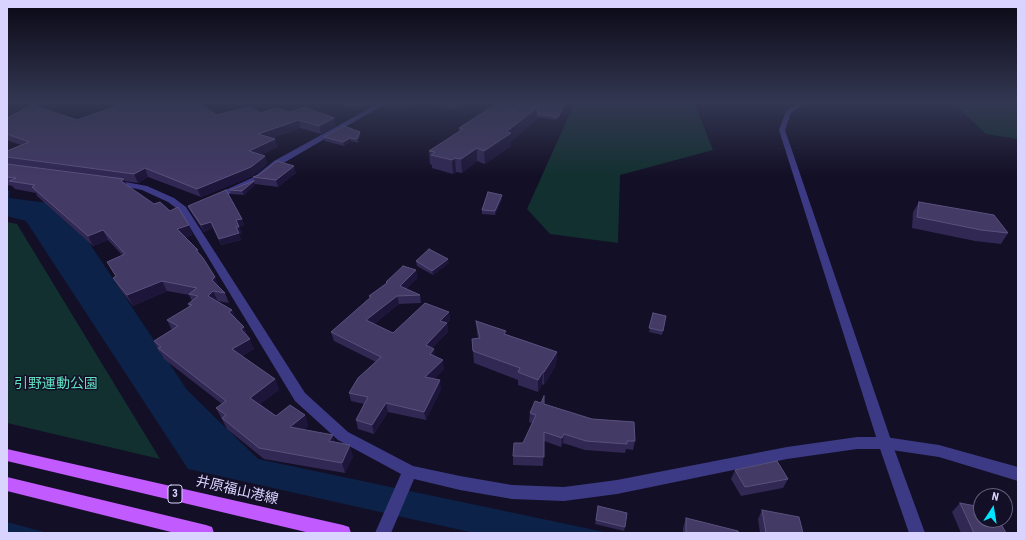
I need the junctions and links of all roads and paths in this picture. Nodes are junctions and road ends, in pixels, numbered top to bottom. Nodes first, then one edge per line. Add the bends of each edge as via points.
1 (340, 127) edge
2 (783, 127) edge
3 (100, 180) edge
4 (209, 199) edge
5 (885, 443) junction
6 (7, 455) edge
7 (1018, 474) edge
8 (408, 477) junction
9 (7, 484) edge
10 (386, 527) edge
11 (206, 533) edge
12 (343, 533) edge
13 (917, 533) edge

1 - 4 street via 277,163 257,179
2 - 5 street
3 - 8 street via 144,188 186,208 300,396 343,436
5 - 7 street via 939,451
5 - 8 street via 857,443 787,453 617,487 564,494 512,492
5 - 13 street
6 - 12 main road, 井原福山港線 / 3
8 - 10 street
9 - 11 main road

